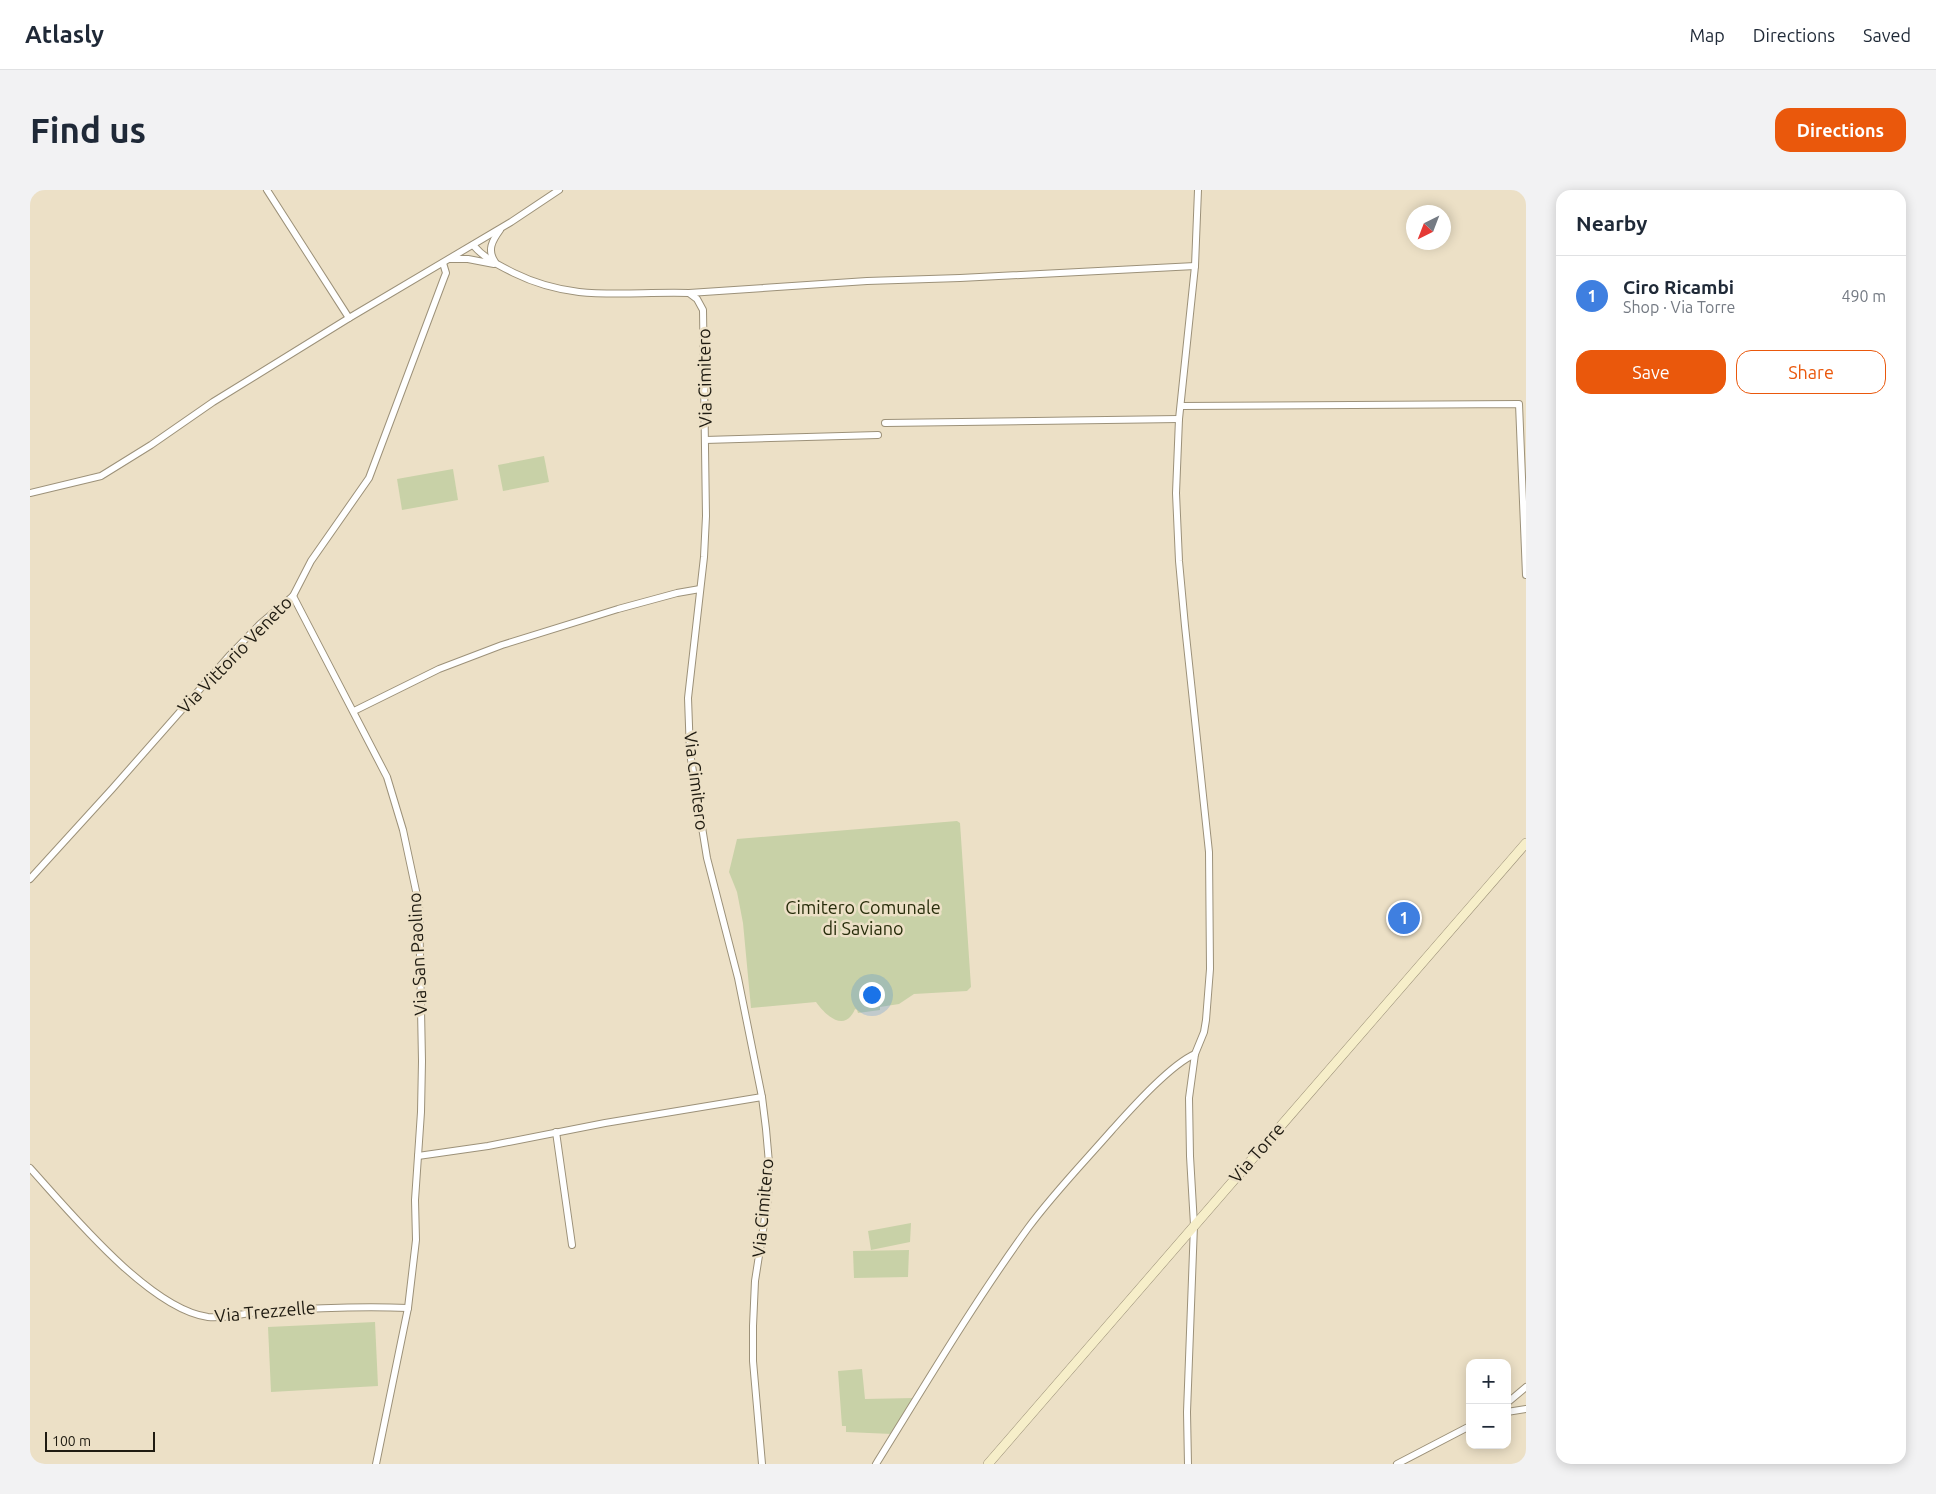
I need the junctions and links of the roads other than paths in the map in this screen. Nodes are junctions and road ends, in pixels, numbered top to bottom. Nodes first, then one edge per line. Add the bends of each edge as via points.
1 (267, 190) edge
2 (559, 190) edge
3 (1198, 190) edge
4 (501, 228) junction
5 (473, 245) junction
6 (450, 258) junction
7 (443, 263) junction
8 (498, 265) junction
9 (1195, 266) junction
10 (689, 293) junction
11 (349, 318) junction
12 (1523, 404) edge
13 (1181, 406) junction
14 (1179, 419) junction
15 (885, 423) dead end
16 (878, 435) dead end
17 (705, 440) junction
18 (30, 493) edge
19 (1526, 575) edge
20 (700, 588) junction
21 (293, 596) junction
22 (354, 711) junction
23 (1526, 843) edge
24 (30, 879) edge
25 (1195, 1054) junction
26 (762, 1097) junction
27 (556, 1132) junction
28 (418, 1156) junction
29 (30, 1168) edge
30 (1194, 1226) junction
31 (572, 1246) dead end
32 (408, 1308) junction
33 (1526, 1387) edge
34 (1511, 1400) edge
35 (1526, 1409) edge
36 (1511, 1411) edge
37 (1466, 1428) edge
38 (376, 1464) edge
39 (762, 1464) edge
40 (876, 1464) edge
41 (988, 1464) edge
42 (1188, 1464) edge
43 (1397, 1464) edge

1 - 11 street
2 - 4 street
3 - 9 street
4 - 5 street
4 - 8 street via 491,245 492,258
5 - 6 street
5 - 8 street
6 - 7 street
6 - 8 street
7 - 11 street
7 - 21 street, Via Vittorio Veneto via 446,273 369,478 311,561
8 - 10 street via 529,280 577,293
9 - 10 street
9 - 13 street
10 - 17 street, Via Cimitero via 703,310
11 - 18 street via 213,402 102,476
12 - 13 street
12 - 19 street
13 - 14 street
14 - 15 street
14 - 25 street via 1176,493 1179,561 1209,852 1210,969 1204,1032
16 - 17 street
17 - 20 street, Via Cimitero via 706,516
20 - 22 street via 677,592 502,645 439,669
20 - 26 street, Via Cimitero via 688,698 690,753 707,858 738,978
21 - 22 street, Via San Paolino
21 - 24 street, Via Vittorio Veneto via 230,655
22 - 28 street, Via San Paolino via 387,778 403,830 419,905 422,1061
23 - 30 main road, Via Torre
25 - 30 street via 1189,1098
25 - 40 street via 1174,1068 1129,1111 1029,1227 971,1312
26 - 27 street
26 - 39 street, Via Cimitero via 769,1163 768,1198 755,1281 753,1326
27 - 28 street
27 - 31 street
28 - 32 street, Via San Paolino via 416,1240
29 - 32 street, Via Trezzelle via 103,1249 156,1292 193,1313 216,1318 324,1307
30 - 41 main road, Via Torre
30 - 42 street
32 - 38 street, Via San Paolino
33 - 34 street
35 - 36 street
37 - 43 street

